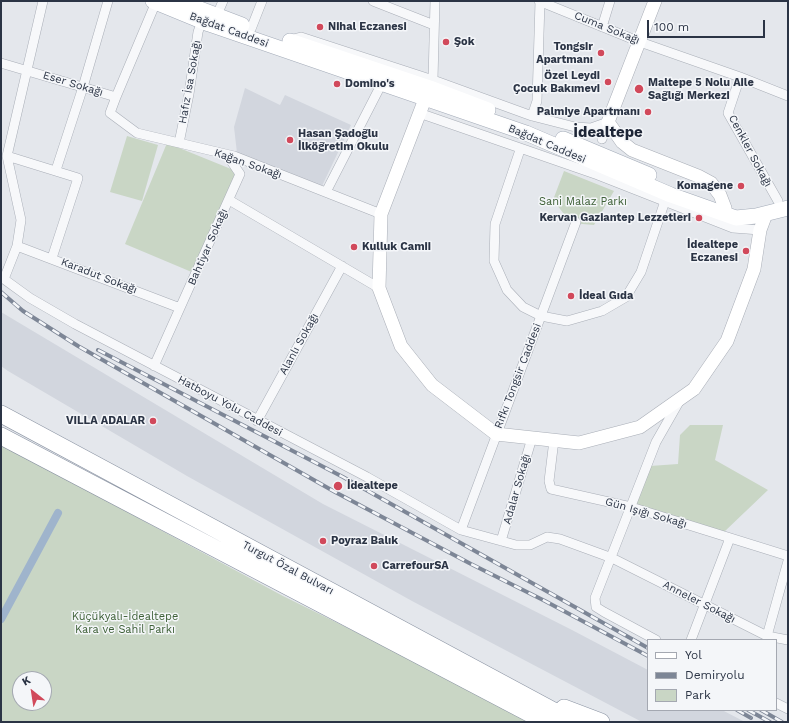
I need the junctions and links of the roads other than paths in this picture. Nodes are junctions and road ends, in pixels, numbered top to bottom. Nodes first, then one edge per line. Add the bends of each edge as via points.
1 (43, 1) edge
2 (108, 1) edge
3 (179, 1) edge
4 (223, 1) edge
5 (262, 1) edge
6 (373, 1) edge
7 (435, 1) edge
8 (540, 1) edge
9 (610, 1) edge
10 (655, 1) edge
11 (154, 2) edge
12 (217, 15) junction
13 (202, 21) junction
14 (434, 25) junction
15 (602, 27) junction
16 (251, 29) junction
17 (287, 40) junction
18 (640, 42) junction
19 (308, 53) junction
20 (1, 63) edge
21 (27, 70) junction
22 (740, 77) junction
23 (381, 85) junction
24 (83, 87) junction
25 (429, 89) junction
26 (787, 96) edge
27 (116, 97) junction
28 (419, 113) junction
29 (532, 116) junction
30 (608, 122) junction
31 (602, 139) dead end
32 (178, 143) junction
33 (520, 150) junction
34 (227, 154) junction
35 (7, 156) junction
36 (56, 170) junction
37 (326, 192) junction
38 (229, 200) junction
39 (665, 202) junction
40 (784, 202) edge
41 (725, 208) junction
42 (381, 214) junction
43 (766, 214) junction
44 (576, 222) dead end
45 (760, 230) junction
46 (17, 246) junction
47 (52, 258) junction
48 (342, 266) junction
49 (2, 278) edge
50 (379, 288) junction
51 (180, 308) junction
52 (541, 316) junction
53 (154, 366) junction
54 (682, 397) junction
55 (1, 414) edge
56 (257, 421) junction
57 (496, 434) junction
58 (1, 436) edge
59 (532, 438) junction
60 (554, 440) junction
61 (630, 507) junction
62 (461, 530) junction
63 (730, 538) junction
64 (501, 541) junction
65 (788, 556) edge
66 (612, 558) junction
67 (788, 561) edge
68 (705, 606) junction
69 (767, 636) junction
70 (654, 639) edge
71 (691, 639) edge
72 (788, 640) edge
73 (517, 692) junction
74 (777, 704) edge
75 (788, 709) edge
76 (546, 722) edge
77 (574, 722) edge
78 (601, 722) edge

1 - 21 street
2 - 24 street
3 - 12 main road, Bağdat Caddesi
4 - 12 street
5 - 16 street
6 - 14 street
7 - 14 street
8 - 15 street, Cuma Sokağı
8 - 29 street via 537,101
9 - 15 street
10 - 18 street
11 - 13 main road, Bağdat Caddesi
11 - 27 street, Eser Sokağı
12 - 16 main road, Bağdat Caddesi
13 - 19 main road, Bağdat Caddesi
13 - 32 street, Hafız İsa Sokağı
14 - 25 street
15 - 18 street, Cuma Sokağı
16 - 17 main road, Bağdat Caddesi
17 - 19 main road, Bağdat Caddesi
17 - 25 street via 301,37
18 - 22 street, Cuma Sokağı
18 - 30 street
19 - 23 main road, Bağdat Caddesi
19 - 25 main road, Bağdat Caddesi
20 - 21 street, Eser Sokağı
21 - 24 street, Eser Sokağı
21 - 35 street
22 - 26 street, Cuma Sokağı
22 - 40 street, Cenkler Sokağı via 728,113
23 - 25 main road, Bağdat Caddesi
23 - 37 street
24 - 27 street, Eser Sokağı
24 - 36 street
25 - 28 street
25 - 29 street
25 - 41 main road, Bağdat Caddesi via 604,156
25 - 43 main road, Bağdat Caddesi via 657,189 736,218
27 - 32 street, Kağan Sokağı via 110,113 137,133
28 - 33 street
28 - 42 street
29 - 30 street via 576,127 591,128
30 - 31 street
30 - 41 street via 622,142 632,150 711,183
32 - 34 street, Kağan Sokağı
33 - 39 street via 593,174
33 - 52 street via 495,224 494,261 507,290 523,307
34 - 37 street, Kağan Sokağı
34 - 38 street via 240,174
35 - 36 street
35 - 46 street via 21,220
36 - 47 street via 78,178
37 - 42 street, Kağan Sokağı
38 - 48 street, Bahtiyar Sokağı
38 - 51 street, Bahtiyar Sokağı
39 - 45 street via 733,228
39 - 52 street via 641,272 626,297 602,311 567,321
40 - 41 main road, Bağdat Caddesi via 748,208
40 - 43 main road, Bağdat Caddesi
42 - 50 street
43 - 45 street
44 - 52 street, Rıfkı Tongsir Caddesi
45 - 54 street via 754,269 727,341 694,389
46 - 47 street, Karadut Sokağı
46 - 49 street
47 - 51 street, Karadut Sokağı
48 - 50 street, Bahtiyar Sokağı
48 - 56 street, Alanlı Sokağı
49 - 53 street, Hatboyu Yolu Caddesi via 30,298
50 - 57 street via 401,346 432,385
51 - 53 street, Bahtiyar Sokağı
52 - 57 street, Rıfkı Tongsir Caddesi
53 - 56 street, Hatboyu Yolu Caddesi
54 - 60 street via 640,427 579,442
54 - 61 street via 656,442
55 - 73 highway, Turgut Özal Bulvarı
56 - 62 street, Hatboyu Yolu Caddesi via 367,477
57 - 59 street
57 - 62 street, Rıfkı Tongsir Caddesi
58 - 76 highway, Turgut Özal Bulvarı
59 - 60 street
59 - 64 street, Adalar Sokağı
60 - 61 street, Gün Işığı Sokağı via 549,481 551,489
61 - 63 street, Gün Işığı Sokağı
61 - 66 street
62 - 64 street, Hatboyu Yolu Caddesi
63 - 65 street, Gün Işığı Sokağı
63 - 68 street
64 - 66 street, Anneler Sokağı via 530,545 547,537 560,539
66 - 68 street, Anneler Sokağı
66 - 70 street via 595,598 596,607
67 - 69 street
68 - 69 street, Anneler Sokağı
68 - 71 street
69 - 72 street, Anneler Sokağı
73 - 77 highway, Turgut Özal Bulvarı
73 - 78 highway
74 - 75 street

